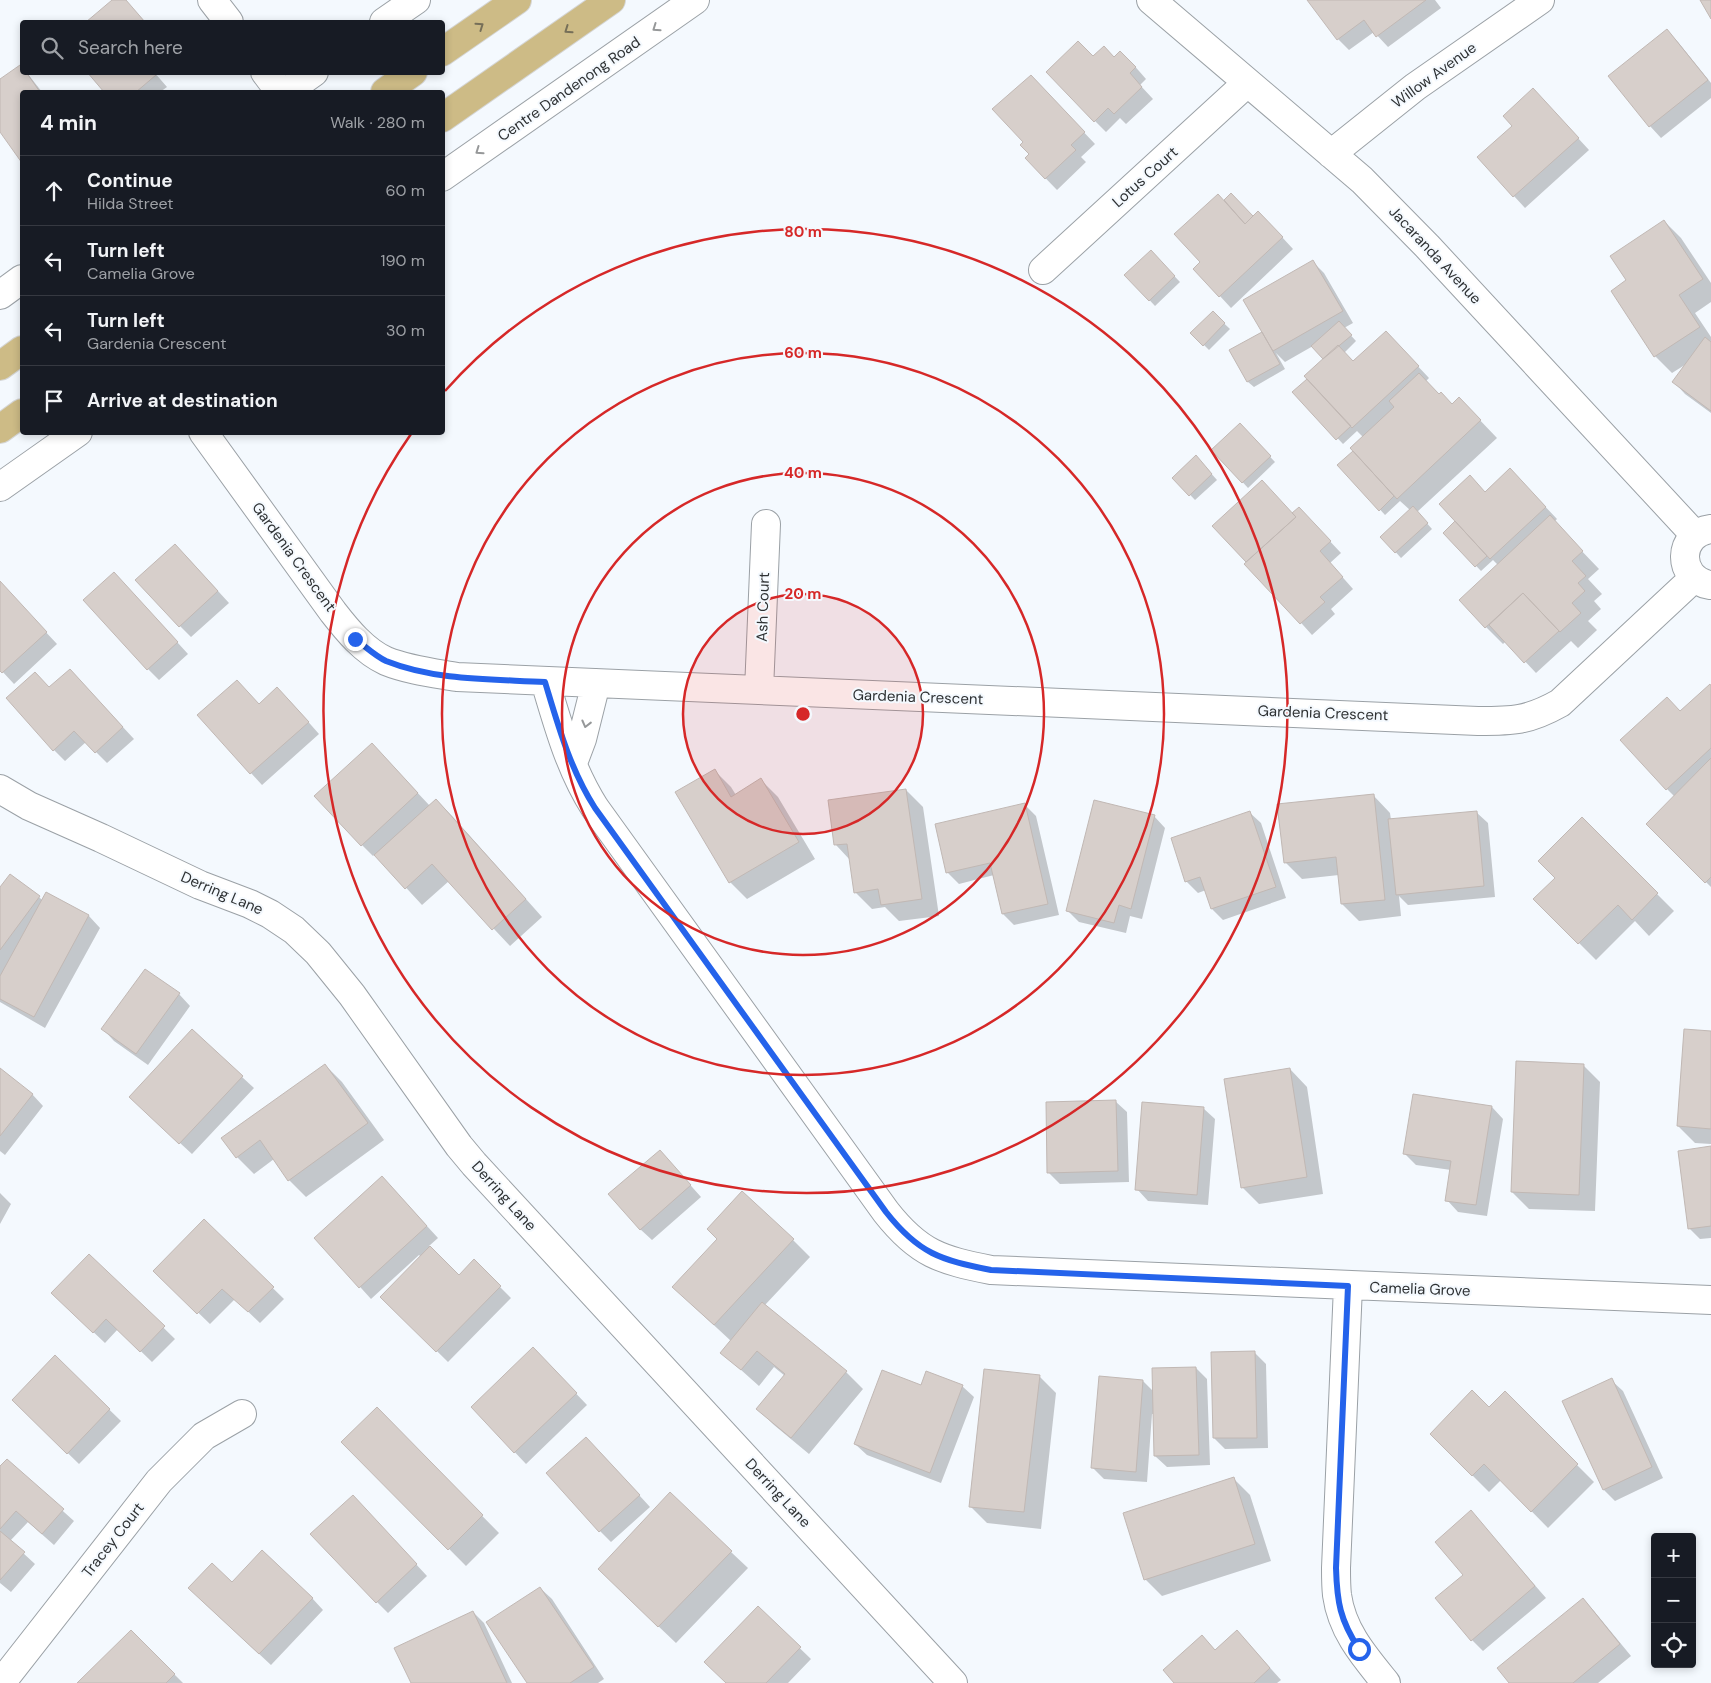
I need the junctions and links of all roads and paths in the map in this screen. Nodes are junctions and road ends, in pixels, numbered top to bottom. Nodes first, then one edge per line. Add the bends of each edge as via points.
1 (212, 0) edge
2 (416, 0) edge
3 (517, 0) edge
4 (611, 0) edge
5 (695, 0) edge
6 (1151, 0) edge
7 (1540, 0) edge
8 (227, 20) edge
9 (387, 20) edge
10 (445, 50) edge
11 (267, 75) edge
12 (310, 75) edge
13 (409, 75) edge
14 (1247, 83) junction
15 (278, 90) edge
16 (289, 90) edge
17 (388, 90) edge
18 (445, 116) edge
19 (1331, 154) junction
20 (445, 175) edge
21 (1043, 270) dead end
22 (20, 280) edge
23 (0, 295) edge
24 (20, 351) edge
25 (0, 366) edge
26 (20, 414) edge
27 (0, 429) edge
28 (74, 435) edge
29 (205, 435) edge
30 (0, 487) edge
31 (766, 524) dead end
32 (1703, 532) edge
33 (1702, 581) edge
34 (545, 682) junction
35 (596, 683) junction
36 (759, 690) junction
37 (573, 763) junction
38 (1, 788) edge
39 (1348, 1286) junction
40 (1711, 1300) edge
41 (242, 1414) dead end
42 (1, 1683) edge
43 (953, 1683) edge
44 (1386, 1683) edge

1 - 8 street
2 - 9 street
10 -> 3 main road
4 -> 18 main road
5 -> 20 street, Centre Dandenong Road
6 - 14 street, Jacaranda Avenue
7 - 19 street, Willow Avenue via 1415,87
11 - 15 street
12 - 16 street
13 - 17 main road
14 - 19 street, Jacaranda Avenue
14 - 21 street, Lotus Court
19 - 32 street, Jacaranda Avenue via 1383,200
22 - 23 street
24 - 25 main road
26 - 27 main road
28 - 30 street
29 - 34 street, Gardenia Crescent via 343,626 371,651 385,660 421,671 457,677
31 - 36 street, Ash Court
32 - 33 street via 1686,548 1685,557 1689,572
33 - 36 street, Gardenia Crescent via 1560,703 1544,713 1522,720 1478,721
34 - 35 street, Gardenia Crescent
34 - 37 street, Camelia Grove
35 - 36 street, Gardenia Crescent
35 -> 37 street
37 - 39 street, Camelia Grove via 595,808 858,1174 902,1232 923,1248 939,1257 991,1270
38 - 43 street, Derring Lane via 37,810 270,914 318,952 474,1164
39 - 40 street, Camelia Grove
39 - 44 street via 1337,1595 1348,1632
41 - 42 street, Tracey Court via 204,1436 159,1481

